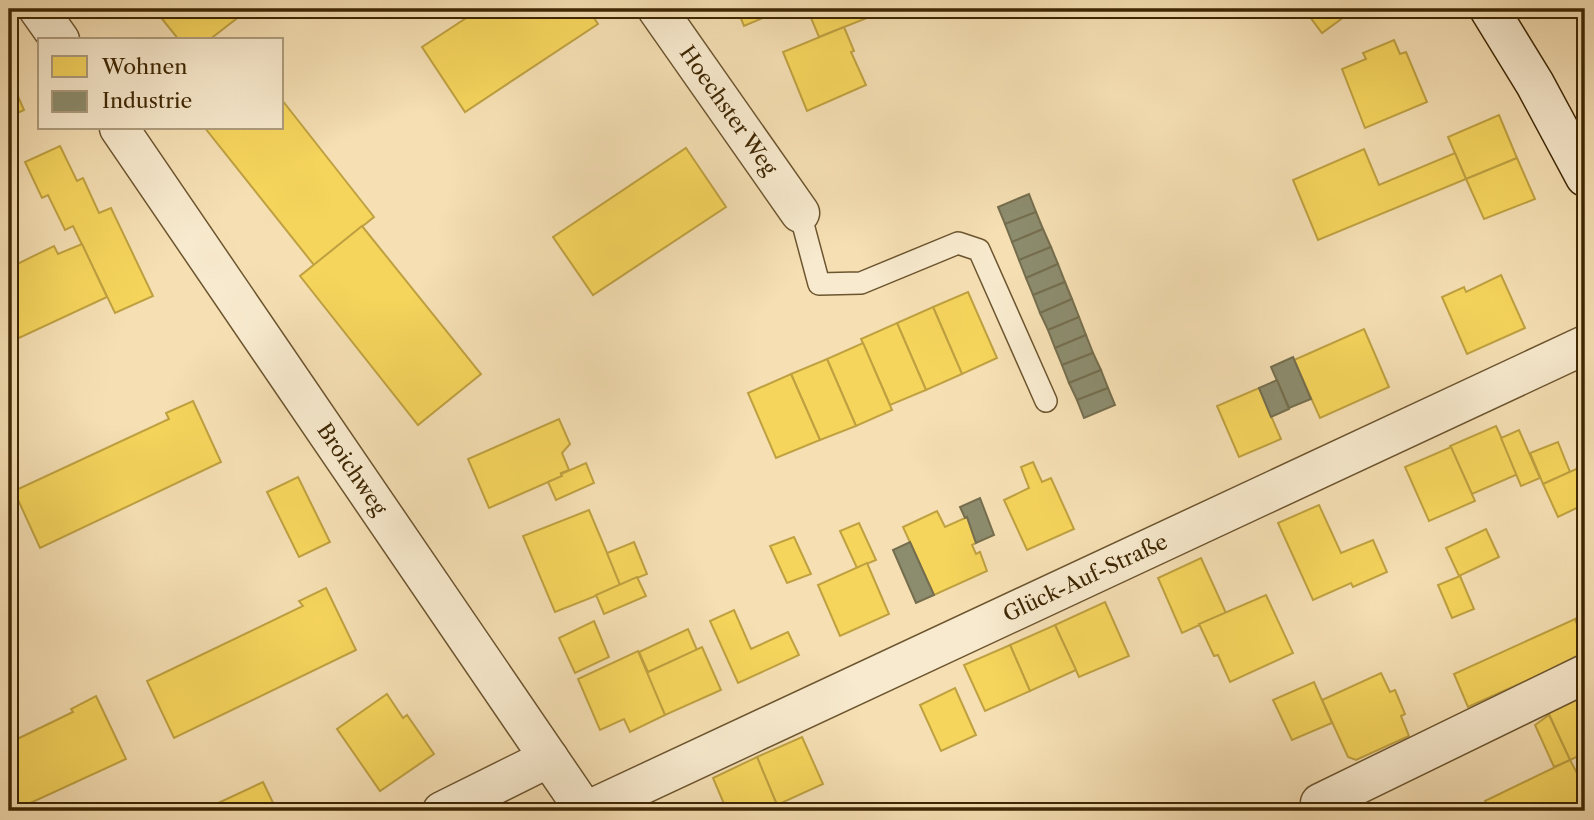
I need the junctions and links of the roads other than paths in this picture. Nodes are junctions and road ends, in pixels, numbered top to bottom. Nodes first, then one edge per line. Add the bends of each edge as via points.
1 (38, 9) edge
2 (657, 9) edge
3 (1489, 9) edge
4 (59, 38) edge
5 (120, 130) edge
6 (1585, 177) edge
7 (800, 213) joint
8 (1585, 345) edge
9 (1046, 401) dead end
10 (1585, 674) edge
11 (549, 758) junction
12 (1320, 803) dead end
13 (442, 811) edge
14 (586, 811) edge

1 - 4 street
2 - 7 street, Hoechster Weg
3 - 6 street
5 - 11 street, Broichweg
7 - 9 lane via 819,284 861,283 958,243 979,250
8 - 14 street, Glück-Auf-Straße
10 - 12 street
11 - 13 street
11 - 14 street, Broichweg

